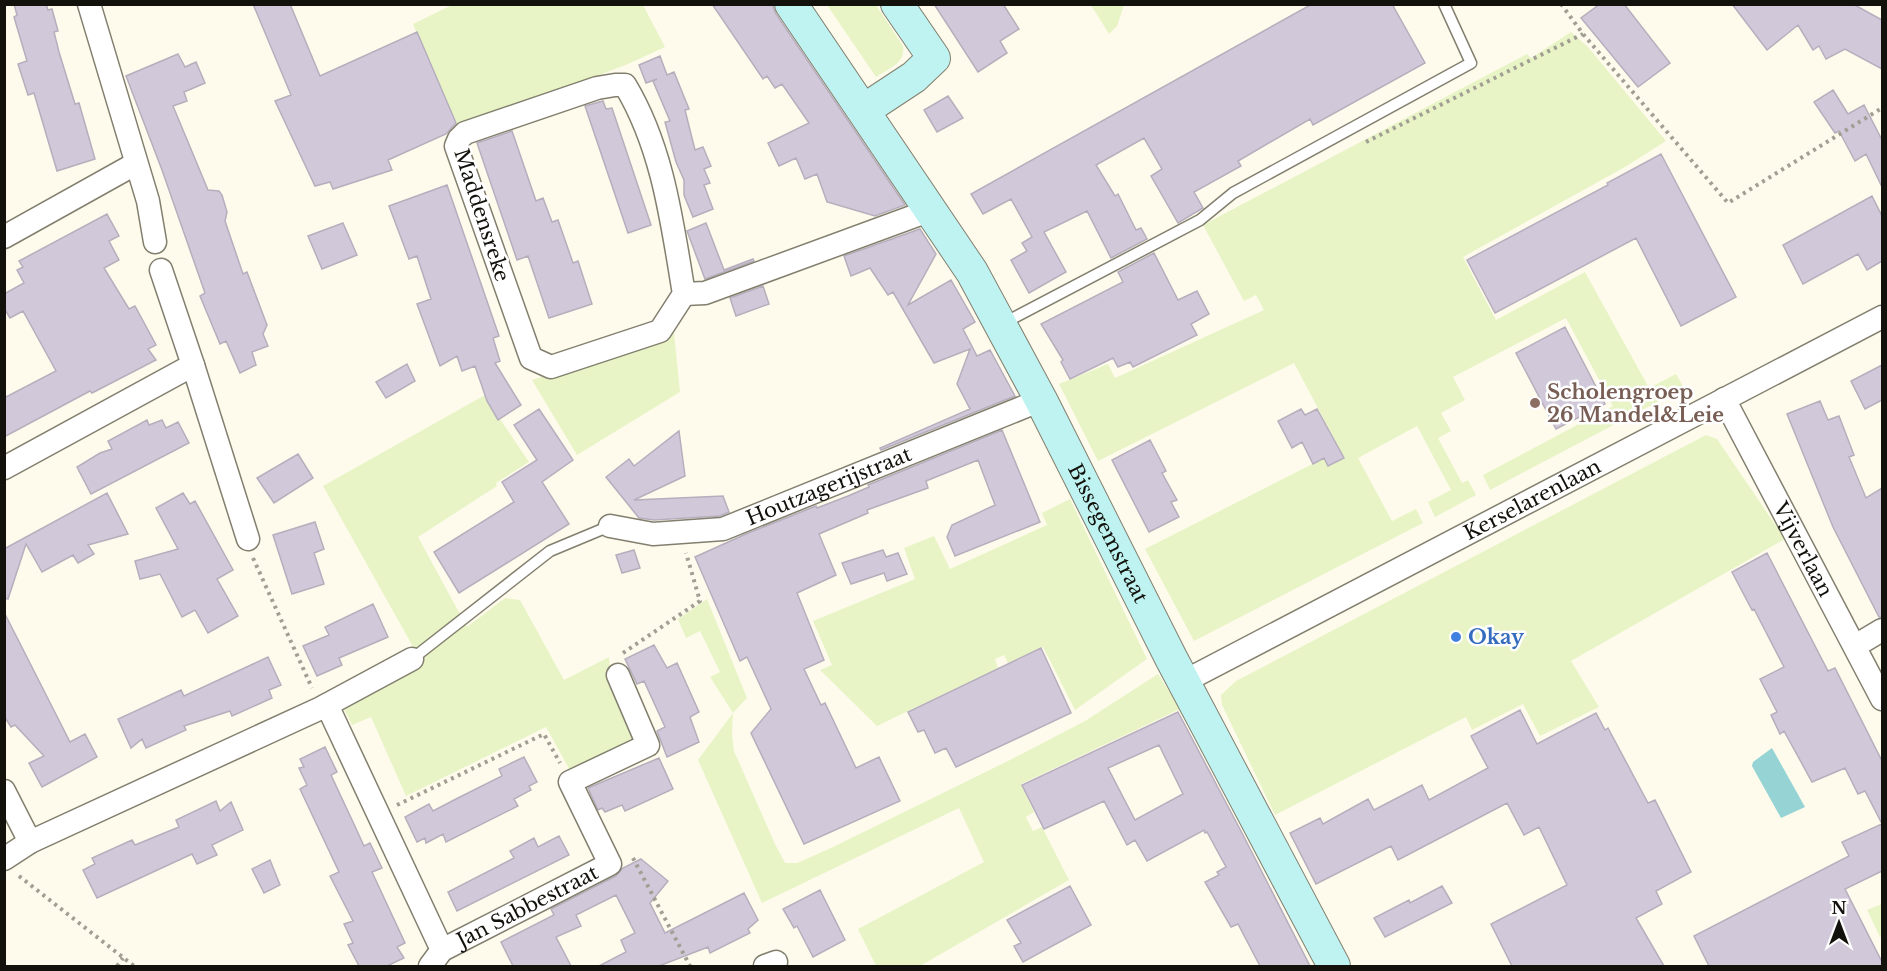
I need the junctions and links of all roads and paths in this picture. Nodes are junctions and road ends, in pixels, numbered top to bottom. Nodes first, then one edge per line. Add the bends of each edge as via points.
1 (89, 4) edge
2 (791, 4) edge
3 (897, 4) edge
4 (1444, 4) edge
5 (1561, 4) edge
6 (1583, 34) junction
7 (1882, 108) edge
8 (864, 110) junction
9 (1340, 134) junction
10 (135, 164) junction
11 (931, 210) junction
12 (4, 237) edge
13 (155, 242) dead end
14 (161, 270) dead end
15 (684, 294) junction
16 (1882, 317) edge
17 (1001, 324) junction
18 (193, 365) junction
19 (1724, 399) junction
20 (1041, 400) junction
21 (4, 468) edge
22 (610, 526) joint
23 (680, 533) junction
24 (248, 539) joint
25 (1882, 630) edge
26 (1855, 646) junction
27 (412, 659) joint
28 (618, 675) joint
29 (1183, 682) junction
30 (1882, 699) edge
31 (324, 707) junction
32 (570, 782) junction
33 (4, 791) edge
34 (378, 814) junction
35 (30, 842) junction
36 (610, 864) junction
37 (9, 865) edge
38 (123, 958) junction
39 (437, 961) edge
40 (117, 966) edge
41 (134, 966) edge
42 (690, 966) edge
43 (1334, 966) edge

1 - 10 street
2 - 8 street, Bissegemstraat
3 - 8 street via 934,58 914,78
4 - 9 lane via 1471,63
5 - 6 path
6 - 7 path via 1728,203
6 - 9 path via 1358,146
8 - 11 street, Bissegemstraat
9 - 17 lane via 1233,193 1200,220
10 - 12 street
10 - 13 street via 148,201
11 - 15 street via 705,292
11 - 17 street, Bissegemstraat
14 - 18 street
15 - 15 street, Maddensreke via 672,217 657,161 638,106 625,85 597,88 465,133 459,139 456,146 531,358 551,367 660,331
16 - 19 street, Kerselarenlaan
17 - 20 street, Bissegemstraat
18 - 21 street
18 - 24 street
19 - 26 street, Vijverlaan
19 - 29 street, Kerselarenlaan
20 - 23 street, Houtzagerijstraat via 723,529
20 - 29 street, Bissegemstraat
22 - 23 street, Houtzagerijstraat via 653,534
22 - 27 lane via 550,551
23 - 28 path via 700,601 617,658
24 - 31 path via 255,565
25 - 26 street
26 - 30 street, Vijverlaan
27 - 31 street
28 - 32 street via 648,745
29 - 43 street, Bissegemstraat
31 - 34 street, Jan Sabbestraat
31 - 35 street
32 - 34 path via 544,734
32 - 36 street, Jan Sabbestraat
33 - 35 street
34 - 39 street, Jan Sabbestraat
35 - 37 street
36 - 39 street, Jan Sabbestraat
36 - 42 path via 633,858
37 - 38 path
38 - 40 path
38 - 41 path

